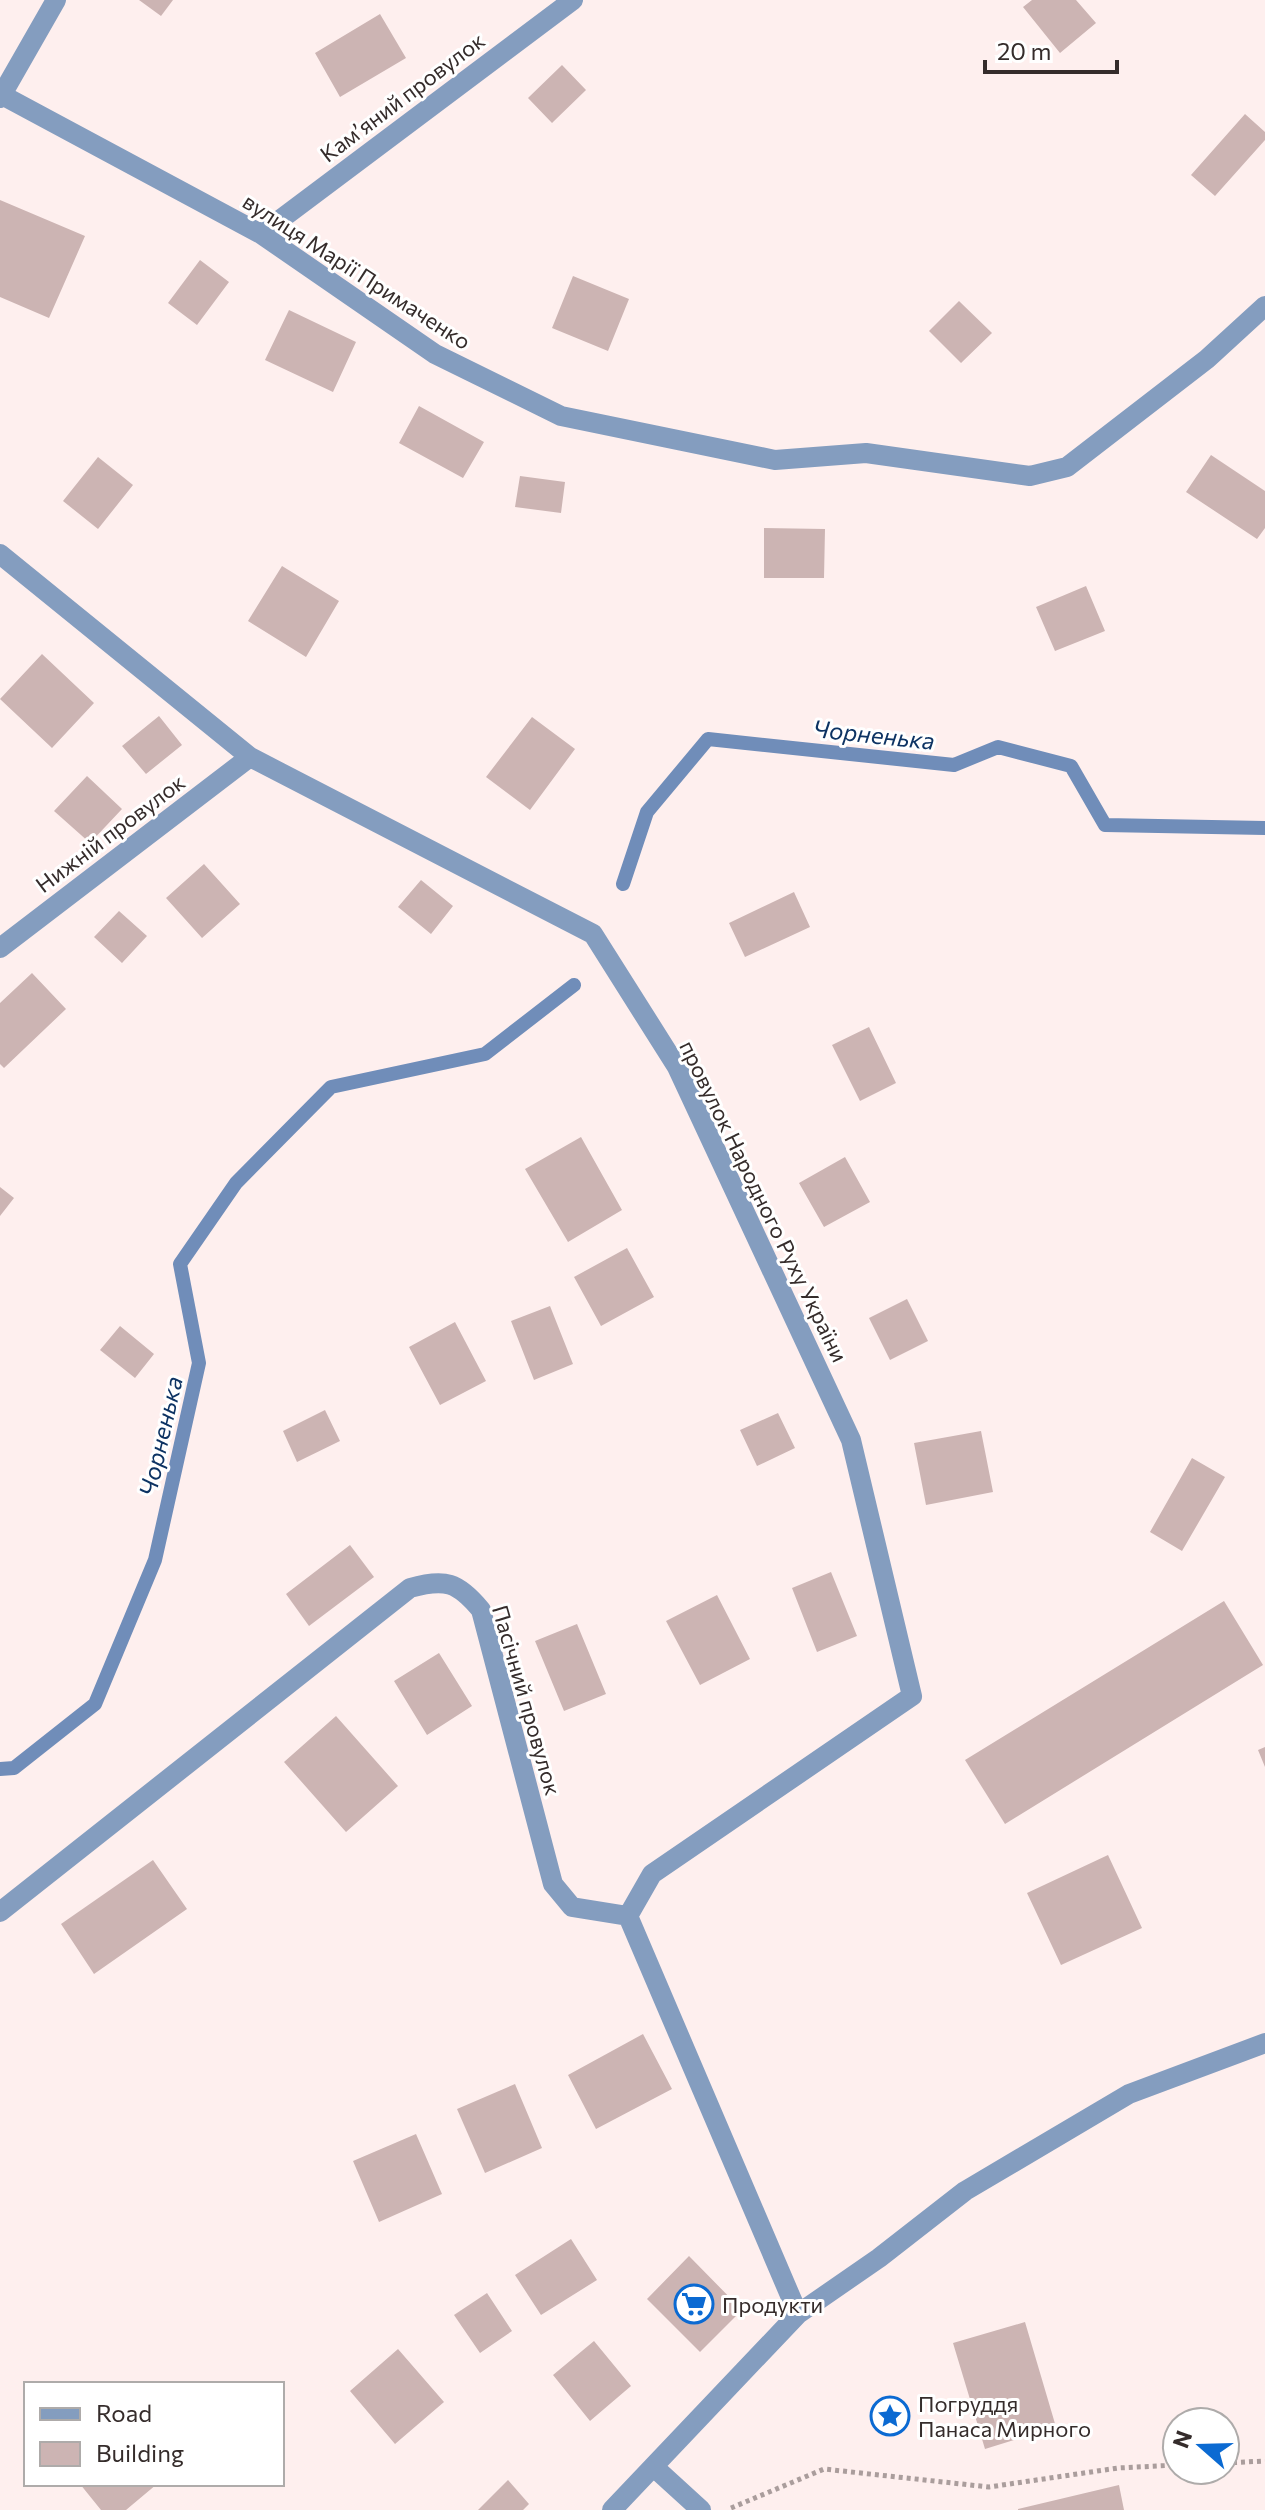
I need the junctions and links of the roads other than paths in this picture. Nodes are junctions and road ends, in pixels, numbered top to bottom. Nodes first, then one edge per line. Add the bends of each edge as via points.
1 (56, 0) edge
2 (573, 0) edge
3 (1, 96) edge
4 (261, 234) junction
5 (1265, 306) edge
6 (0, 554) edge
7 (250, 757) junction
8 (0, 948) edge
9 (0, 1912) edge
10 (628, 1916) junction
11 (1265, 2043) edge
12 (798, 2314) junction
13 (655, 2468) junction
14 (612, 2510) edge
15 (701, 2510) edge

1 - 3 street
2 - 4 street, Камʼяний провулок
3 - 4 street, вулиця Марії Примаченко
4 - 5 street, вулиця Марії Примаченко via 435,354 561,416 775,460 866,453 1030,476 1067,467 1207,359
6 - 7 street, провулок Народного Руху України
7 - 8 street, Нижній провулок
7 - 10 street, провулок Народного Руху України via 593,934 677,1067 851,1440 912,1696 652,1874
9 - 10 street, Пасічний провулок via 410,1588 436,1581 464,1589 481,1610 553,1884 572,1907
10 - 12 street
11 - 12 street via 1129,2094 965,2191
12 - 13 street
13 - 14 street
13 - 15 street

